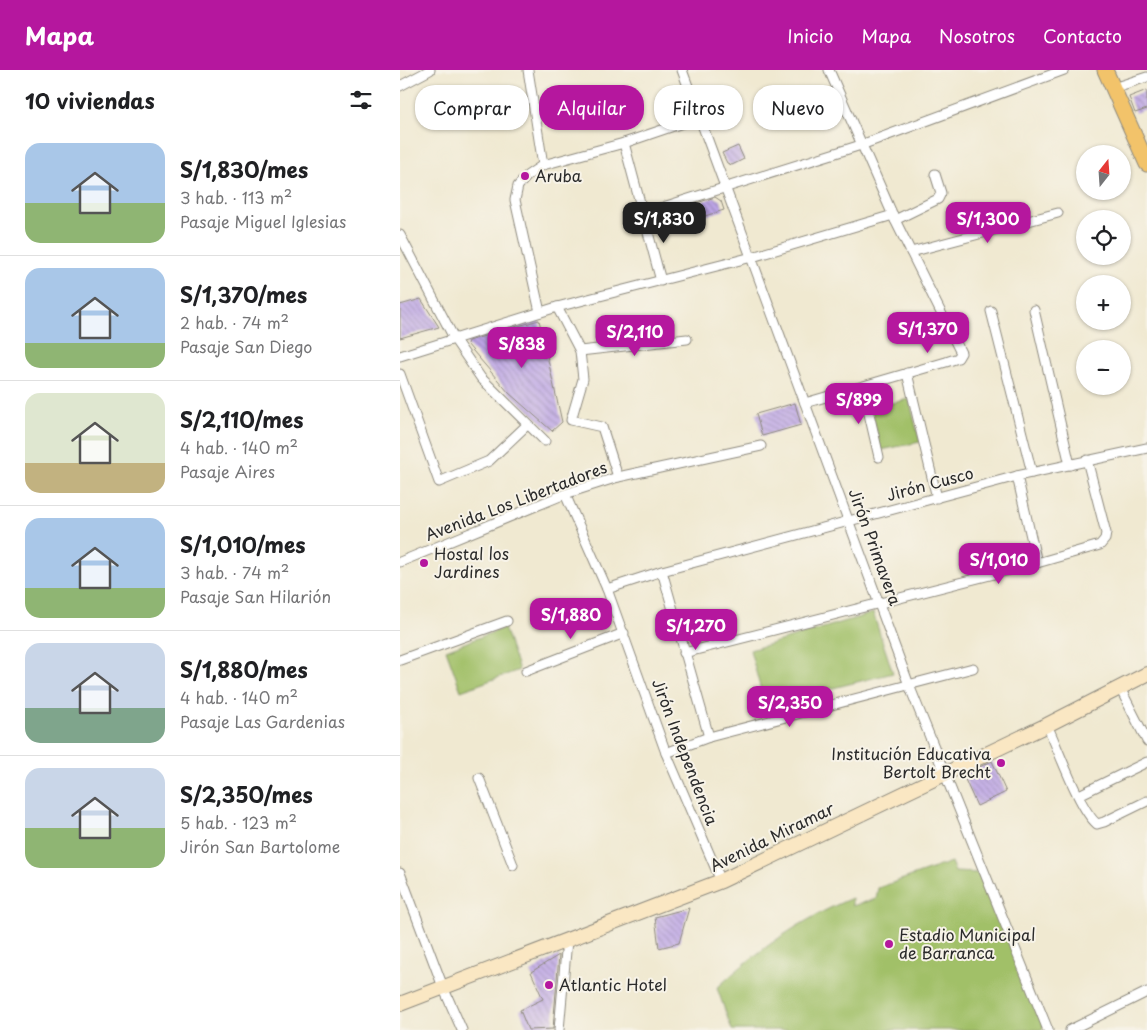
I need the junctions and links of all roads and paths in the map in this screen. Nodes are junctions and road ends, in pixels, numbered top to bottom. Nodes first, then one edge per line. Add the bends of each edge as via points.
1 (430, 70) edge
2 (528, 70) edge
3 (682, 70) edge
4 (829, 70) edge
5 (1064, 70) edge
6 (1105, 70) edge
7 (1147, 78) edge
8 (688, 85) edge
9 (400, 86) edge
10 (1113, 88) junction
11 (662, 130) edge
12 (705, 130) edge
13 (624, 143) junction
14 (862, 145) junction
15 (1147, 164) edge
16 (543, 165) junction
17 (935, 174) dead end
18 (727, 188) junction
19 (644, 213) junction
20 (1058, 213) dead end
21 (894, 218) junction
22 (400, 235) edge
23 (911, 252) junction
24 (752, 257) junction
25 (661, 281) junction
26 (557, 307) junction
27 (991, 310) dead end
28 (1034, 310) dead end
29 (540, 312) junction
30 (686, 339) dead end
31 (455, 340) junction
32 (580, 351) junction
33 (400, 356) edge
34 (908, 373) junction
35 (400, 374) edge
36 (863, 388) junction
37 (805, 403) junction
38 (527, 425) junction
39 (545, 442) dead end
40 (761, 446) dead end
41 (1147, 448) edge
42 (879, 457) dead end
43 (1087, 460) junction
44 (1070, 465) junction
45 (1032, 473) junction
46 (1017, 476) junction
47 (618, 477) junction
48 (564, 494) junction
49 (937, 498) junction
50 (850, 521) junction
51 (400, 562) edge
52 (1037, 563) junction
53 (662, 571) junction
54 (607, 589) junction
55 (880, 604) junction
56 (507, 621) dead end
57 (624, 633) junction
58 (684, 653) junction
59 (400, 660) edge
60 (973, 668) dead end
61 (526, 671) dead end
62 (1147, 674) edge
63 (909, 685) junction
64 (1119, 686) junction
65 (1047, 725) junction
66 (709, 737) junction
67 (1147, 740) edge
68 (666, 752) junction
69 (1147, 762) edge
70 (945, 773) junction
71 (478, 778) dead end
72 (1079, 795) junction
73 (1147, 801) edge
74 (512, 865) dead end
75 (400, 874) edge
76 (721, 881) junction
77 (567, 940) junction
78 (443, 987) junction
79 (1147, 992) edge
80 (400, 1004) edge
81 (462, 1030) edge
82 (558, 1030) edge
83 (1048, 1030) edge
84 (1070, 1030) edge

1 - 9 street
2 - 16 street
3 - 8 street, Jirón Primavera
4 - 14 street
5 - 14 street
6 - 10 main road
7 - 10 street
10 - 15 main road
11 - 13 street
12 - 18 street, Jirón Primavera
13 - 16 street
13 - 19 street
14 - 18 street
14 - 21 street
16 - 29 street via 518,186 515,200
17 - 21 street via 941,193 938,199
18 - 19 street
18 - 24 street, Jirón Primavera
19 - 25 street
20 - 23 street
21 - 23 street
21 - 24 street
22 - 31 street
23 - 34 street via 961,353 958,358
24 - 25 street
24 - 37 street, Jirón Primavera
25 - 26 street
26 - 29 street
26 - 32 street
27 - 45 street
28 - 44 street
29 - 31 street
30 - 32 street
31 - 33 street
31 - 38 street via 481,378
32 - 47 street via 583,379 571,420 602,427
34 - 36 street
34 - 49 street
35 - 38 street via 439,482 489,461
36 - 37 street
36 - 42 street
37 - 50 street, Jirón Primavera
38 - 39 street
40 - 47 street, Avenida Los Libertadores
41 - 43 street, Jirón Cusco
43 - 44 street, Jirón Cusco
43 - 52 street via 1106,540
44 - 45 street, Jirón Cusco
45 - 46 street, Jirón Cusco
46 - 49 street, Jirón Cusco
46 - 52 street
47 - 48 street, Avenida Los Libertadores
48 - 51 street, Avenida Los Libertadores
48 - 54 street, Jirón Independencia
49 - 50 street, Jirón Cusco
50 - 53 street, Jirón Cusco
50 - 55 street, Jirón Primavera
52 - 55 street
53 - 54 street, Jirón Cusco
53 - 58 street
54 - 57 street, Jirón Independencia
55 - 58 street
55 - 63 street, Jirón Primavera
56 - 59 street
57 - 61 street
57 - 68 street, Jirón Independencia
58 - 66 street
60 - 63 street
62 - 64 street, Avenida Miramar
63 - 66 street
63 - 70 street, Jirón Primavera
64 - 65 street, Avenida Miramar
64 - 67 street
65 - 70 street, Avenida Miramar
65 - 72 street
66 - 68 street
68 - 76 street, Jirón Independencia
69 - 72 street
70 - 76 street, Avenida Miramar
70 - 83 street, Jirón Primavera
71 - 74 street
72 - 73 street via 1097,824
75 - 78 street
76 - 77 street, Avenida Miramar
77 - 78 street, Avenida Miramar
77 - 82 street
78 - 80 street, Avenida Miramar
78 - 81 street
79 - 84 street

